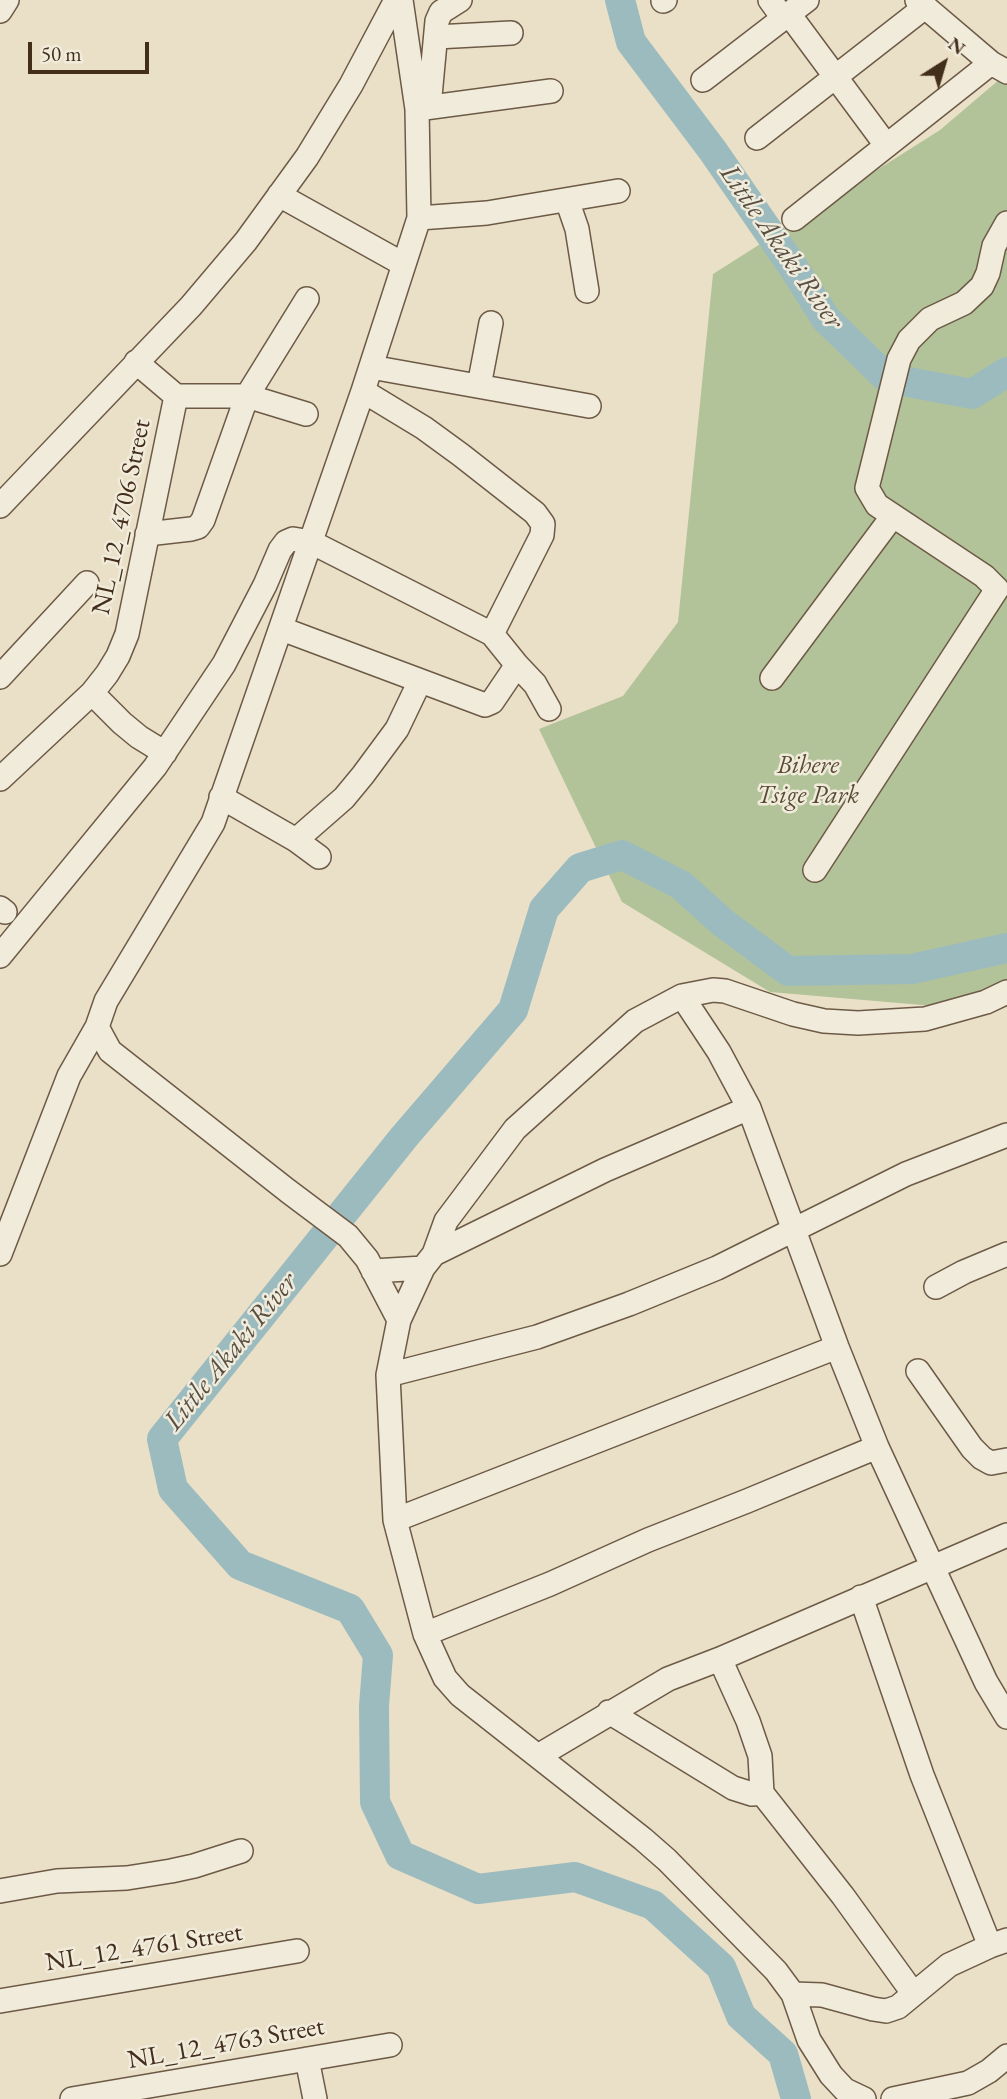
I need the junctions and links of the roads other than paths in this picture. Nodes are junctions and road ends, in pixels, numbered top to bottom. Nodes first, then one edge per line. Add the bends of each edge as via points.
1 (7, 0) edge
2 (398, 0) edge
3 (460, 0) edge
4 (921, 4) edge
5 (787, 8) edge
6 (0, 11) edge
7 (511, 33) dead end
8 (436, 37) junction
9 (999, 67) edge
10 (835, 78) junction
11 (703, 80) dead end
12 (551, 91) dead end
13 (423, 108) junction
14 (757, 138) dead end
15 (886, 145) junction
16 (618, 191) dead end
17 (279, 195) junction
18 (567, 200) junction
19 (419, 218) junction
20 (794, 219) dead end
21 (1007, 223) edge
22 (403, 264) junction
23 (587, 291) dead end
24 (307, 299) dead end
25 (491, 323) dead end
26 (136, 362) junction
27 (371, 367) junction
28 (479, 386) junction
29 (363, 391) junction
30 (176, 396) junction
31 (247, 396) junction
32 (589, 406) dead end
33 (306, 414) dead end
34 (0, 506) edge
35 (892, 517) junction
36 (147, 534) junction
37 (311, 542) junction
38 (87, 583) dead end
39 (282, 629) junction
40 (492, 634) junction
41 (517, 665) junction
42 (1, 675) edge
43 (772, 678) dead end
44 (419, 681) junction
45 (92, 693) junction
46 (549, 709) dead end
47 (165, 753) junction
48 (1, 771) edge
49 (221, 797) junction
50 (296, 840) junction
51 (319, 857) dead end
52 (815, 870) dead end
53 (0, 956) edge
54 (1007, 992) edge
55 (682, 996) junction
56 (97, 1027) junction
57 (749, 1108) junction
58 (1006, 1138) edge
59 (794, 1231) junction
60 (0, 1254) edge
61 (1007, 1254) edge
62 (428, 1261) junction
63 (373, 1270) junction
64 (936, 1287) dead end
65 (399, 1320) junction
66 (837, 1347) junction
67 (918, 1371) dead end
68 (388, 1375) junction
69 (877, 1447) junction
70 (1007, 1461) edge
71 (395, 1520) junction
72 (1007, 1535) edge
73 (931, 1566) junction
74 (861, 1597) junction
75 (425, 1634) junction
76 (720, 1659) junction
77 (608, 1712) junction
78 (1007, 1717) edge
79 (538, 1756) junction
80 (762, 1793) junction
81 (241, 1850) dead end
82 (0, 1891) edge
83 (999, 1943) edge
84 (297, 1951) dead end
85 (913, 1993) junction
86 (793, 1994) junction
87 (0, 2001) edge
88 (390, 2045) dead end
89 (1007, 2056) edge
90 (307, 2059) junction
91 (72, 2099) edge
92 (315, 2099) edge
93 (864, 2099) edge
94 (893, 2099) edge

1 - 6 street
2 - 13 street
2 - 17 street via 351,85
3 - 8 street via 441,12
4 - 9 street
4 - 10 street
5 - 10 street
5 - 11 street
7 - 8 street
8 - 13 street
9 - 15 street
10 - 14 street
10 - 15 street
12 - 13 street
13 - 19 street
15 - 20 street
16 - 18 street
17 - 22 street
17 - 26 street via 191,306
18 - 19 street
18 - 23 street via 577,229
19 - 22 street
21 - 35 street via 982,286 964,303 930,319 909,340 899,359 867,488 877,505
22 - 27 street
24 - 31 street
25 - 28 street
26 - 30 street, NL_12_4706 Street
26 - 34 street
27 - 28 street
27 - 29 street
28 - 32 street
29 - 37 street
29 - 40 street via 461,455 542,524 542,535
30 - 31 street
30 - 36 street, NL_12_4706 Street
31 - 33 street
31 - 36 street via 198,527
35 - 43 street
35 - 52 street via 985,576 997,589
36 - 45 street, NL_12_4706 Street via 127,634
37 - 39 street
37 - 40 street
37 - 47 street via 286,542 224,664
38 - 42 street
39 - 44 street
39 - 49 street
40 - 41 street
41 - 44 street via 488,705
41 - 46 street
44 - 50 street via 397,729 363,775
45 - 47 street via 139,737
45 - 48 street, NL_12_4706 Street
47 - 53 street
49 - 50 street
49 - 56 street via 209,832 106,1001
50 - 51 street
54 - 55 street via 925,1019 858,1023 793,1014 725,991
55 - 57 street
55 - 62 street via 635,1021 515,1129 446,1221
56 - 60 street via 69,1076
56 - 63 street via 110,1051 348,1236
57 - 59 street
57 - 62 street via 605,1170
58 - 59 street via 906,1174
59 - 66 street
59 - 68 street via 717,1268 594,1317 537,1337
61 - 64 street
62 - 63 street
62 - 65 street
63 - 65 street
65 - 68 street
66 - 69 street
66 - 71 street
67 - 70 street via 972,1448 991,1463
68 - 71 street
69 - 73 street
69 - 75 street
71 - 75 street
72 - 73 street
73 - 74 street
73 - 78 street
74 - 76 street
74 - 83 street via 922,1775
75 - 79 street via 445,1678 460,1695
76 - 77 street via 668,1679
76 - 80 street via 760,1756
77 - 79 street
77 - 80 street via 733,1788
79 - 86 street via 667,1860
80 - 85 street
81 - 82 street via 171,1871
83 - 85 street via 949,1965
84 - 87 street, NL_12_4761 Street
85 - 86 street via 886,2011
86 - 93 street via 809,2040 831,2074 845,2090
88 - 90 street, NL_12_4763 Street
89 - 94 street via 968,2082
90 - 91 street, NL_12_4763 Street
90 - 92 street

